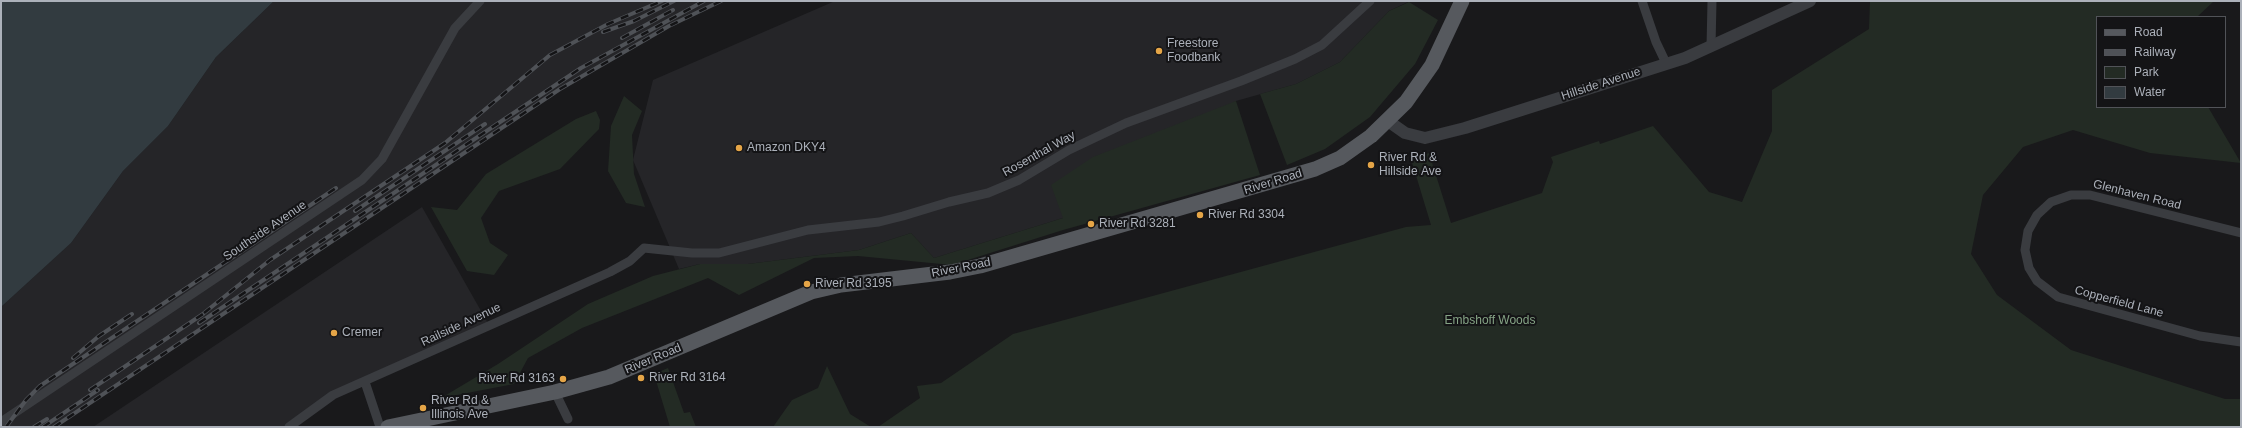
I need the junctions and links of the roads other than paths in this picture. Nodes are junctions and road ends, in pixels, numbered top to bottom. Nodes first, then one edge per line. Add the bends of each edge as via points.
1 (480, 1) edge
2 (1370, 1) edge
3 (1462, 1) edge
4 (1642, 1) edge
5 (1712, 1) edge
6 (1810, 1) edge
7 (1711, 47) junction
8 (1666, 63) junction
9 (1388, 121) junction
10 (2241, 233) edge
11 (2025, 242) joint
12 (644, 248) joint
13 (2241, 342) edge
14 (365, 382) junction
15 (555, 392) junction
16 (568, 419) dead end
17 (1, 422) edge
18 (434, 422) edge
19 (288, 427) edge
20 (380, 427) edge
21 (388, 427) edge

1 - 17 street, Southside Avenue via 455,28 386,152 362,180
2 - 12 street, Rosenthal Way via 1322,45 1296,59 1126,123 1069,150 1019,180 988,193 879,222 808,230 719,253
3 - 9 main road, River Road via 1432,65 1406,102
4 - 8 street
5 - 7 street
6 - 7 street, Hillside Avenue
7 - 8 street, Hillside Avenue
8 - 9 street, Hillside Avenue via 1436,136 1413,136
9 - 15 main road, River Road via 1340,158 1315,169 980,266 841,285 811,292 638,366
10 - 11 street, Glenhaven Road via 2083,194 2061,197 2042,209 2033,221
11 - 13 street, Copperfield Lane via 2026,257 2032,275 2042,287 2058,297 2200,336
12 - 14 street, Railside Avenue via 630,261 610,272
14 - 19 street, Railside Avenue via 333,395
14 - 20 street
15 - 16 street
15 - 18 main road, River Road
18 - 21 main road, River Road

